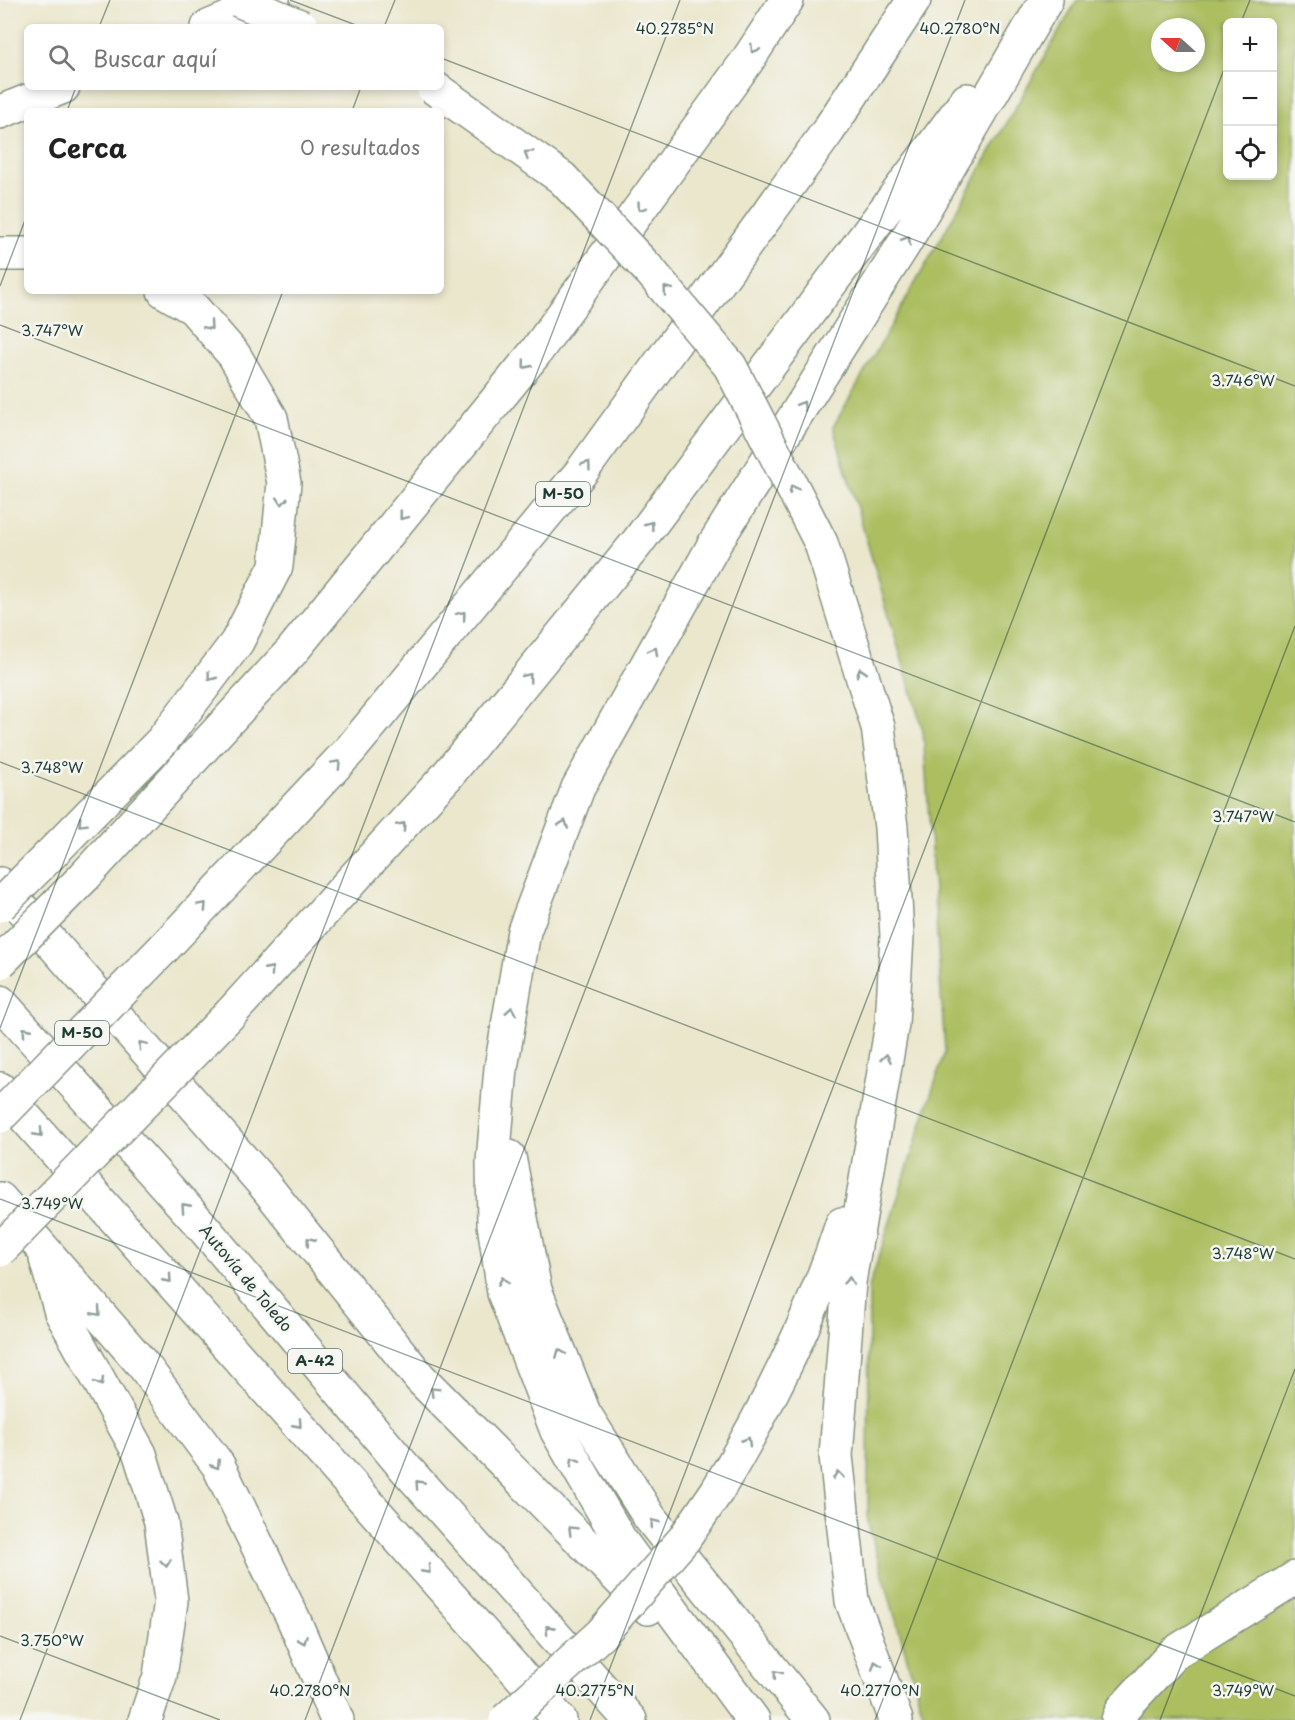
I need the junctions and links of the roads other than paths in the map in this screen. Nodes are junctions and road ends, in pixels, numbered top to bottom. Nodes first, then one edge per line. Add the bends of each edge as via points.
1 (238, 0) edge
2 (273, 0) edge
3 (787, 0) edge
4 (914, 0) edge
5 (1039, 0) edge
6 (1046, 0) edge
7 (214, 24) edge
8 (295, 24) edge
9 (55, 90) edge
10 (437, 90) edge
11 (0, 112) edge
12 (0, 254) edge
13 (24, 254) edge
14 (169, 294) edge
15 (0, 884) edge
16 (0, 905) edge
17 (0, 962) edge
18 (0, 1002) edge
19 (501, 1068) junction
20 (0, 1089) edge
21 (0, 1116) edge
22 (876, 1116) junction
23 (0, 1199) edge
24 (0, 1250) edge
25 (44, 1252) junction
26 (1295, 1578) edge
27 (745, 1710) edge
28 (145, 1720) edge
29 (338, 1720) edge
30 (506, 1720) edge
31 (560, 1720) edge
32 (630, 1720) edge
33 (813, 1720) edge
34 (896, 1720) edge
35 (1118, 1720) edge

1 - 8 main road, bridge
2 - 7 main road
3 -> 17 main road, bridge via 535,353 292,651 84,877
21 -> 4 main road, M-50, bridge via 350,750 582,471 828,131
24 -> 5 main road, bridge via 231,1013 446,777 637,543
19 -> 6 main road via 525,931 578,788 715,543 904,244
9 - 11 main road
22 -> 10 main road, bridge via 892,1024 897,936 891,827 878,727 821,543 730,366 651,272 562,178
12 - 13 main road
14 -> 16 main road, bridge via 193,308 234,355 271,418 284,483 276,566 237,642 162,741
27 -> 15 main road via 420,1378 263,1183
32 -> 18 main road, Autovía de Toledo / A-42 via 399,1461 202,1226
27 -> 19 main road via 620,1540 557,1431 504,1293 494,1224 493,1162
33 -> 19 main road via 650,1518 584,1413 535,1290 511,1172
20 -> 31 main road
30 -> 22 main road, bridge via 601,1634 684,1539 717,1491 793,1355 831,1257
34 -> 22 main road via 852,1601 836,1456 849,1282
23 - 25 main road
25 -> 28 main road via 61,1312 140,1454 161,1522 171,1602 160,1676
25 -> 29 main road via 144,1366 218,1465
26 - 35 main road via 1174,1653 1122,1710

